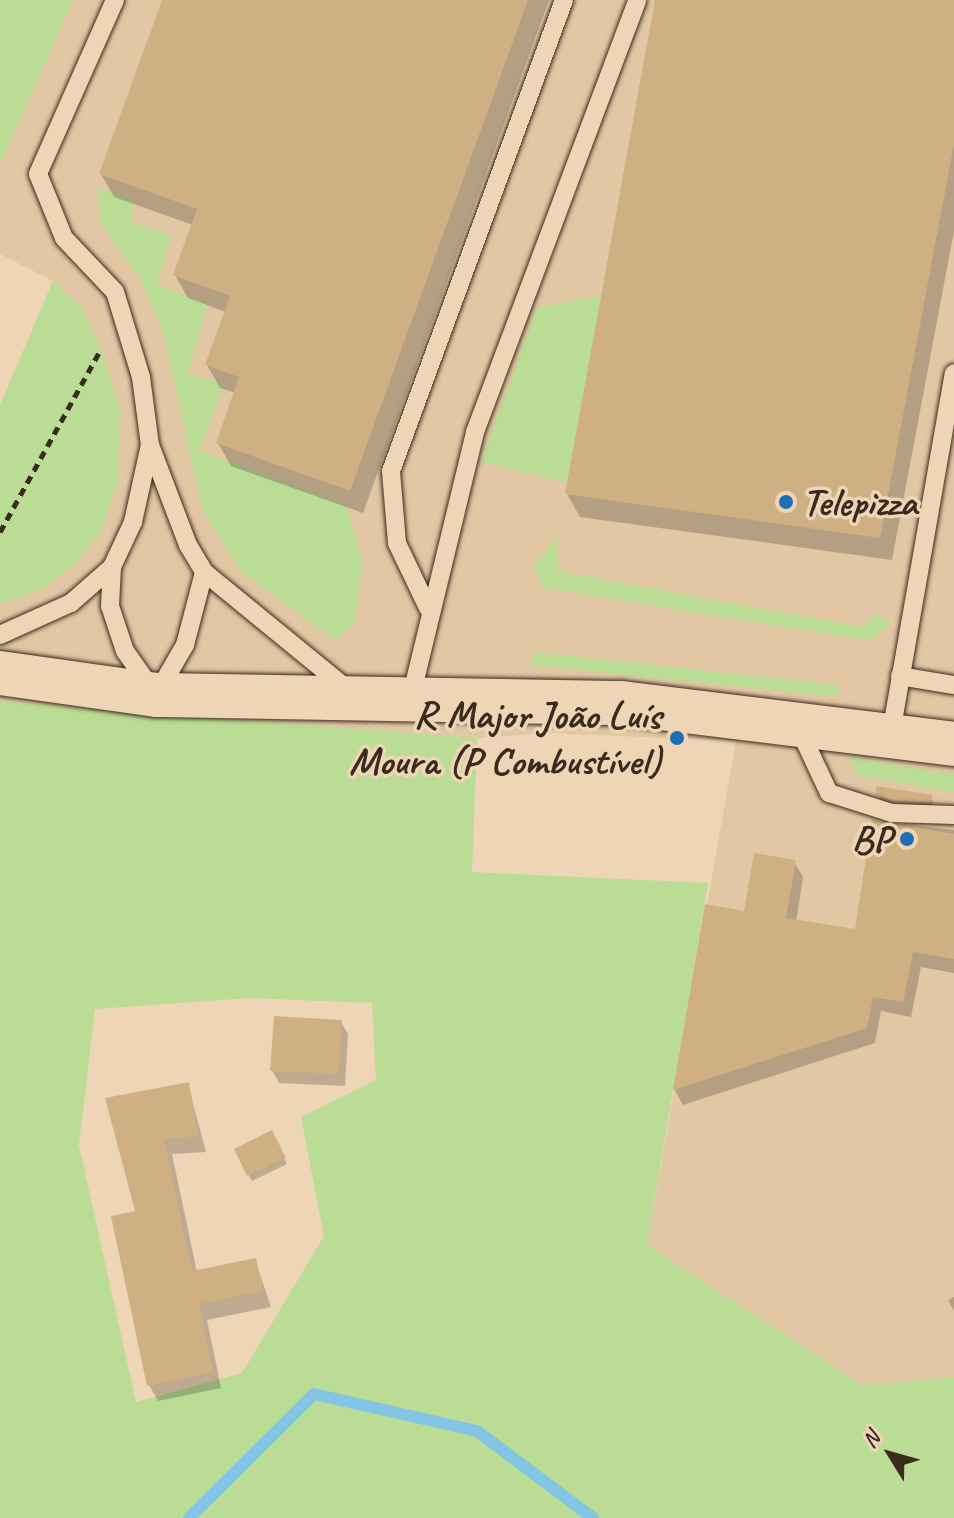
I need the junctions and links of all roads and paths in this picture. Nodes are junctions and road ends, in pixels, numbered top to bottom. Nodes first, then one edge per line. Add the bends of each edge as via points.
1 (115, 0) edge
2 (564, 0) edge
3 (637, 0) edge
4 (101, 349) dead end
5 (954, 373) edge
6 (150, 445) junction
7 (0, 532) edge
8 (112, 567) junction
9 (204, 572) junction
10 (428, 608) junction
11 (0, 635) edge
12 (0, 673) edge
13 (900, 676) junction
14 (954, 685) edge
15 (156, 695) junction
16 (356, 697) junction
17 (411, 697) junction
18 (796, 723) junction
19 (891, 733) junction
20 (954, 744) edge
21 (954, 815) edge

1 - 6 lane via 38,174 64,238 115,292 141,377
2 - 10 lane via 391,471 397,543
3 - 10 lane via 475,432
4 - 7 path
5 - 13 lane
6 - 8 lane via 133,522
6 - 9 lane
8 - 11 lane via 71,603
8 - 15 lane via 110,606 125,651
9 - 15 lane via 185,645
9 - 16 lane
10 - 17 lane
12 - 15 street
13 - 14 lane
13 - 19 lane
15 - 16 street
16 - 17 street
17 - 18 street via 621,703
18 - 19 street
18 - 21 lane via 829,793 892,813
19 - 20 street

